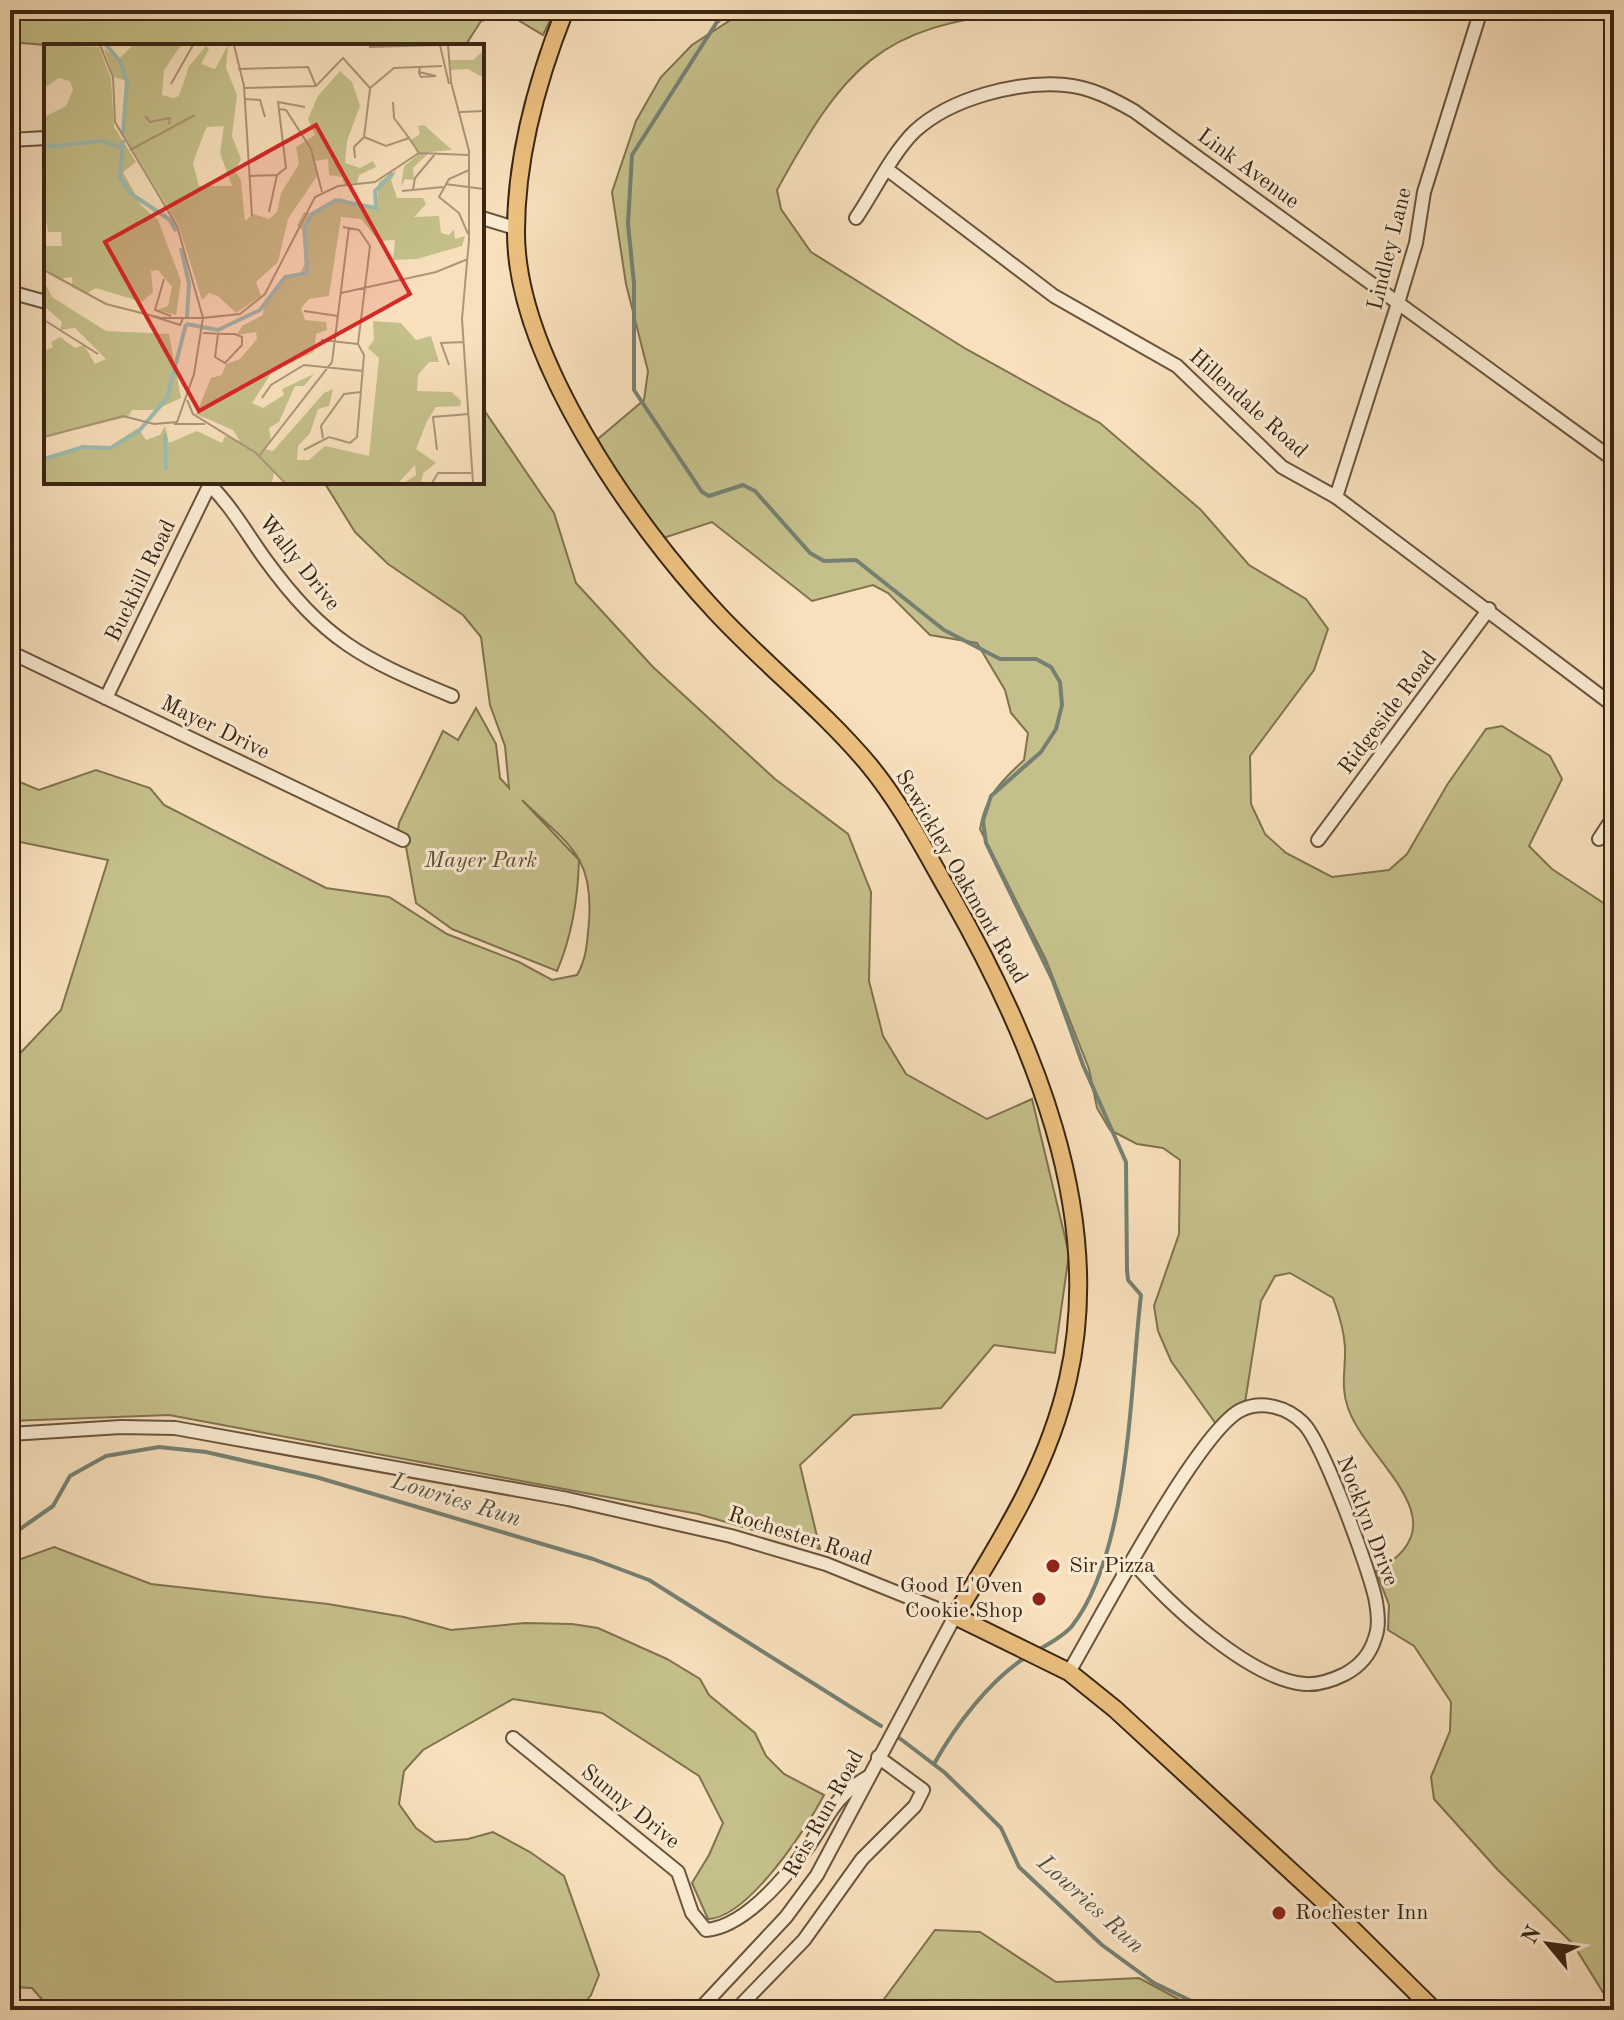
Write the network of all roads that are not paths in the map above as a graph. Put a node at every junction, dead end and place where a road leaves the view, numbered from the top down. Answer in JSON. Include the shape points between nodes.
{"nodes":[{"id":1,"x":565,"y":10,"type":"edge"},
{"id":2,"x":1481,"y":10,"type":"edge"},
{"id":3,"x":44,"y":138,"type":"edge"},
{"id":4,"x":10,"y":140,"type":"edge"},
{"id":5,"x":888,"y":170,"type":"junction"},
{"id":6,"x":856,"y":218,"type":"dead end"},
{"id":7,"x":484,"y":219,"type":"edge"},
{"id":8,"x":515,"y":228,"type":"junction"},
{"id":9,"x":10,"y":292,"type":"edge"},
{"id":10,"x":44,"y":301,"type":"edge"},
{"id":11,"x":1398,"y":303,"type":"junction"},
{"id":12,"x":1614,"y":460,"type":"edge"},
{"id":13,"x":211,"y":484,"type":"edge"},
{"id":14,"x":212,"y":484,"type":"edge"},
{"id":15,"x":1336,"y":497,"type":"junction"},
{"id":16,"x":1489,"y":609,"type":"junction"},
{"id":17,"x":10,"y":652,"type":"edge"},
{"id":18,"x":452,"y":696,"type":"dead end"},
{"id":19,"x":106,"y":698,"type":"junction"},
{"id":20,"x":1614,"y":706,"type":"edge"},
{"id":21,"x":1614,"y":816,"type":"edge"},
{"id":22,"x":1599,"y":839,"type":"dead end"},
{"id":23,"x":403,"y":840,"type":"dead end"},
{"id":24,"x":1318,"y":840,"type":"dead end"},
{"id":25,"x":10,"y":1434,"type":"edge"},
{"id":26,"x":1134,"y":1563,"type":"junction"},
{"id":27,"x":955,"y":1616,"type":"junction"},
{"id":28,"x":1069,"y":1672,"type":"junction"},
{"id":29,"x":513,"y":1738,"type":"dead end"},
{"id":30,"x":878,"y":1757,"type":"junction"},
{"id":31,"x":868,"y":1777,"type":"junction"},
{"id":32,"x":699,"y":2010,"type":"edge"},
{"id":33,"x":736,"y":2010,"type":"edge"},
{"id":34,"x":1434,"y":2010,"type":"edge"}],
"edges":[{"from":1,"to":8,"type":"main road","name":"Sewickley Oakmont Road","via":[[533,113]]},
{"from":2,"to":11,"type":"street","name":"Lindley Lane","via":[[1424,192]]},
{"from":3,"to":4,"type":"street"},
{"from":5,"to":6,"type":"street","name":"Link Avenue"},
{"from":5,"to":11,"type":"street","name":"Link Avenue","via":[[913,133],[941,111],[983,96],[1066,85],[1106,95]]},
{"from":5,"to":15,"type":"street","name":"Hillendale Road","via":[[1054,296],[1177,366],[1282,467]]},
{"from":7,"to":8,"type":"street"},
{"from":8,"to":27,"type":"main road","name":"Sewickley Oakmont Road","via":[[539,339],[605,466],[711,607],[844,738],[887,789],[986,960],[1039,1079],[1075,1226],[1078,1323],[1064,1396],[1037,1475]]},
{"from":9,"to":10,"type":"street"},
{"from":11,"to":12,"type":"street","name":"Link Avenue"},
{"from":11,"to":15,"type":"street","name":"Lindley Lane"},
{"from":13,"to":19,"type":"street","name":"Buckhill Road"},
{"from":14,"to":18,"type":"street","name":"Wally Drive","via":[[281,579],[333,635],[374,664]]},
{"from":15,"to":16,"type":"street","name":"Hillendale Road"},
{"from":16,"to":20,"type":"street","name":"Hillendale Road"},
{"from":16,"to":24,"type":"street","name":"Ridgeside Road"},
{"from":17,"to":19,"type":"street","name":"Mayer Drive"},
{"from":19,"to":23,"type":"street","name":"Mayer Drive"},
{"from":21,"to":22,"type":"street"},
{"from":25,"to":27,"type":"street","name":"Rochester Road","via":[[175,1428],[568,1499],[785,1551]]},
{"from":26,"to":26,"type":"street","name":"Nocklyn Drive","via":[[1219,1428],[1257,1405],[1281,1409],[1304,1424],[1314,1439],[1376,1601],[1376,1637],[1357,1668],[1320,1683],[1291,1682],[1250,1663],[1171,1601]]},
{"from":26,"to":28,"type":"street","name":"Nocklyn Drive"},
{"from":27,"to":28,"type":"main road","name":"Rochester Road"},
{"from":27,"to":30,"type":"street","name":"Reis Run Road"},
{"from":28,"to":34,"type":"main road","name":"Rochester Road","via":[[1148,1738]]},
{"from":29,"to":31,"type":"street","name":"Sunny Drive","via":[[678,1872],[692,1913],[706,1930],[722,1929],[747,1910],[806,1850],[835,1801]]},
{"from":30,"to":31,"type":"street","name":"Reis Run Road"},
{"from":30,"to":33,"type":"street","via":[[923,1790],[915,1806],[862,1859],[804,1940]]},
{"from":31,"to":32,"type":"street","name":"Reis Run Road","via":[[809,1886]]}]}
